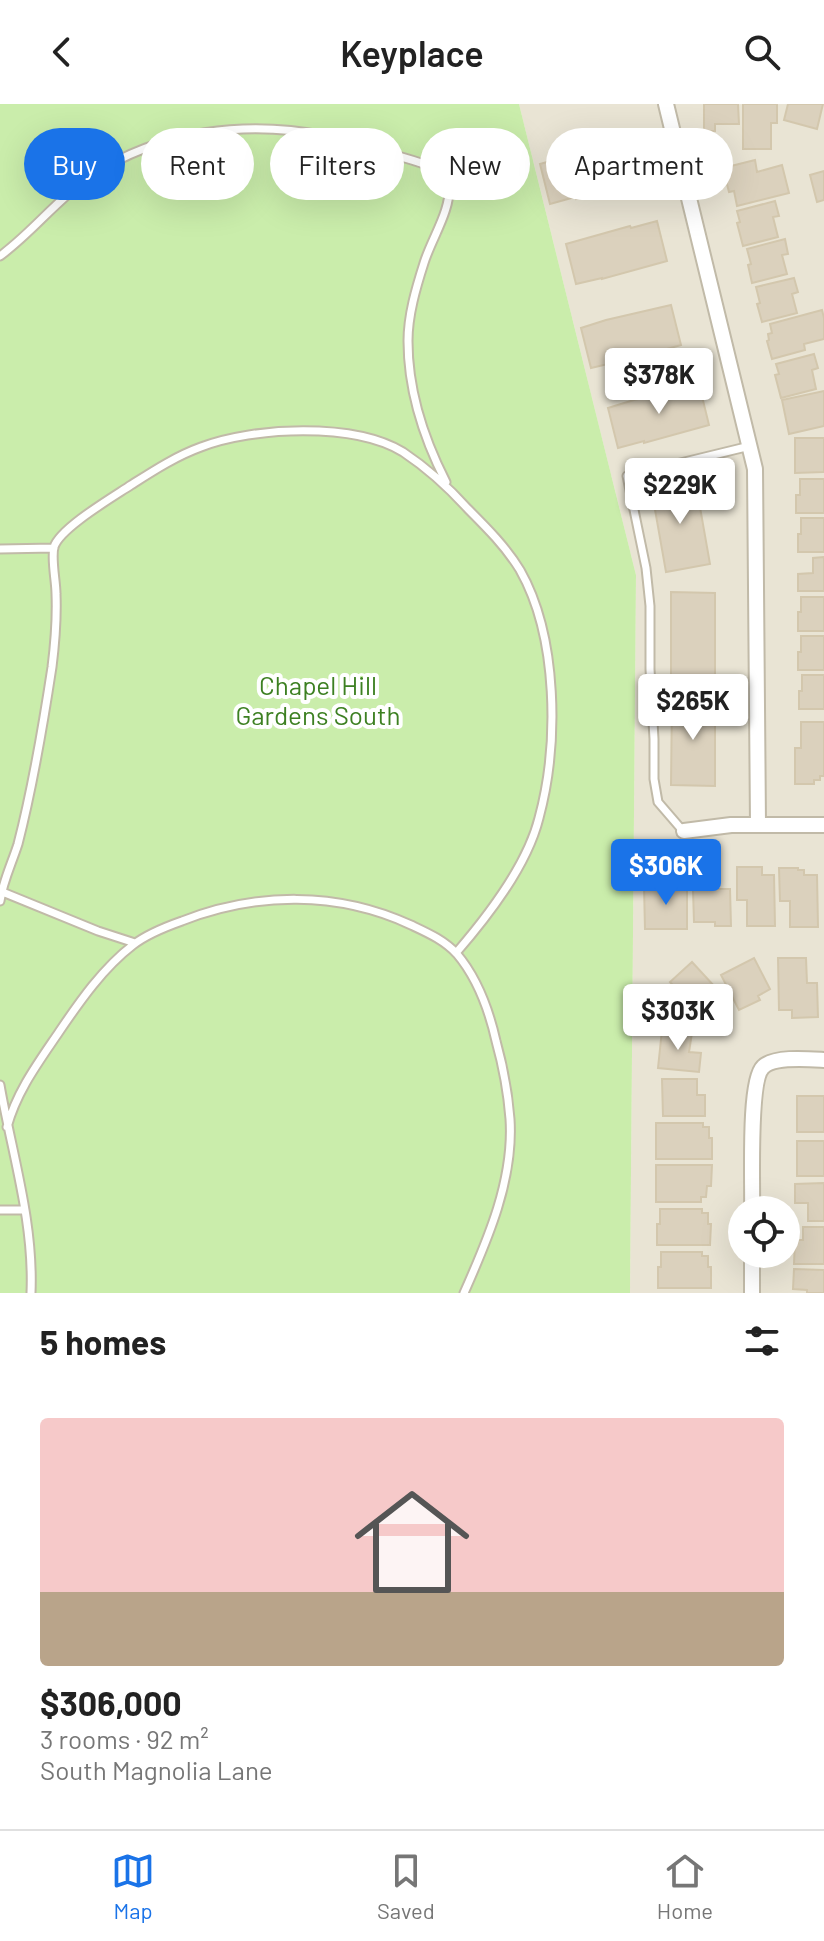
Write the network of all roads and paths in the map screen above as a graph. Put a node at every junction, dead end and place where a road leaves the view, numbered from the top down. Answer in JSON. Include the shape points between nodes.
{"nodes":[{"id":1,"x":666,"y":104,"type":"edge"},
{"id":2,"x":0,"y":256,"type":"edge"},
{"id":3,"x":750,"y":446,"type":"junction"},
{"id":4,"x":448,"y":488,"type":"junction"},
{"id":5,"x":54,"y":548,"type":"junction"},
{"id":6,"x":0,"y":549,"type":"edge"},
{"id":7,"x":758,"y":824,"type":"junction"},
{"id":8,"x":824,"y":825,"type":"edge"},
{"id":9,"x":684,"y":831,"type":"joint"},
{"id":10,"x":1,"y":892,"type":"edge"},
{"id":11,"x":0,"y":901,"type":"edge"},
{"id":12,"x":135,"y":943,"type":"junction"},
{"id":13,"x":456,"y":953,"type":"junction"},
{"id":14,"x":824,"y":1060,"type":"edge"},
{"id":15,"x":0,"y":1085,"type":"edge"},
{"id":16,"x":7,"y":1127,"type":"junction"},
{"id":17,"x":11,"y":1145,"type":"junction"},
{"id":18,"x":0,"y":1146,"type":"edge"},
{"id":19,"x":752,"y":1196,"type":"edge"},
{"id":20,"x":0,"y":1210,"type":"edge"},
{"id":21,"x":25,"y":1210,"type":"junction"},
{"id":22,"x":752,"y":1268,"type":"edge"},
{"id":23,"x":32,"y":1293,"type":"edge"},
{"id":24,"x":464,"y":1293,"type":"edge"},
{"id":25,"x":752,"y":1293,"type":"edge"}],
"edges":[{"from":1,"to":3,"type":"street"},
{"from":2,"to":4,"type":"lane","via":[[107,166],[197,133],[300,132],[437,169],[449,182],[448,199],[421,273],[408,339],[421,423]]},
{"from":3,"to":7,"type":"street","via":[[756,483]]},
{"from":3,"to":9,"type":"lane","via":[[627,476],[650,606],[654,779],[658,802]]},
{"from":4,"to":5,"type":"lane","via":[[401,451],[380,442],[326,431],[242,436],[198,447],[147,475],[62,534]]},
{"from":4,"to":13,"type":"lane","via":[[495,536],[520,572],[539,619],[551,699],[548,765],[532,841]]},
{"from":5,"to":6,"type":"lane"},
{"from":5,"to":10,"type":"lane","via":[[57,614],[50,679],[21,831]]},
{"from":7,"to":8,"type":"street"},
{"from":7,"to":9,"type":"street"},
{"from":10,"to":11,"type":"lane"},
{"from":10,"to":12,"type":"lane"},
{"from":12,"to":13,"type":"lane","via":[[210,911],[299,898],[378,912],[429,933]]},
{"from":12,"to":16,"type":"lane","via":[[74,1010],[20,1090]]},
{"from":13,"to":24,"type":"lane","via":[[485,1002],[510,1120],[499,1202]]},
{"from":14,"to":19,"type":"street","via":[[781,1060],[763,1067],[757,1076]]},
{"from":15,"to":16,"type":"lane"},
{"from":16,"to":17,"type":"lane"},
{"from":17,"to":18,"type":"lane"},
{"from":17,"to":21,"type":"lane"},
{"from":20,"to":21,"type":"lane"},
{"from":21,"to":23,"type":"lane"},
{"from":22,"to":25,"type":"street"}]}
